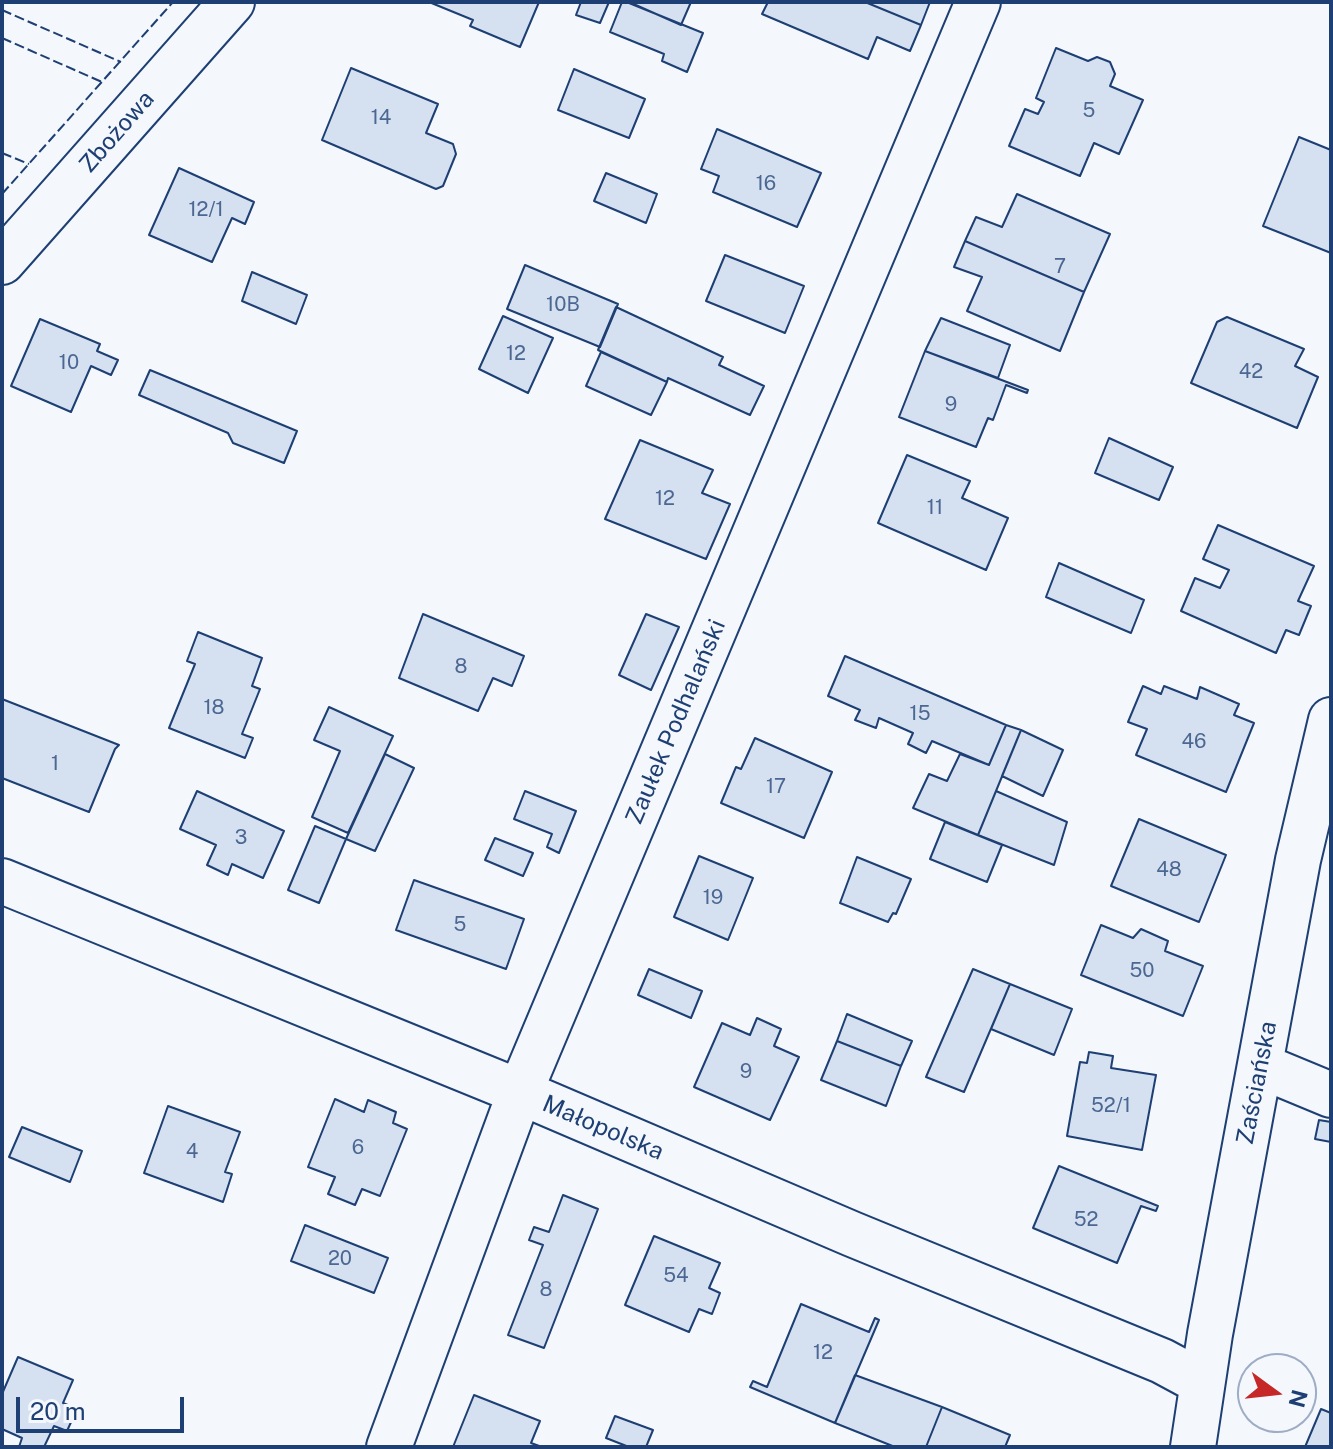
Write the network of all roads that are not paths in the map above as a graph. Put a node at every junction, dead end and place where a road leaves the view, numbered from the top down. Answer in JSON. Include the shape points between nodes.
{"nodes":[{"id":1,"x":232,"y":2,"type":"edge"},
{"id":2,"x":978,"y":2,"type":"edge"},
{"id":3,"x":2,"y":262,"type":"edge"},
{"id":4,"x":1331,"y":720,"type":"edge"},
{"id":5,"x":2,"y":881,"type":"edge"},
{"id":6,"x":1261,"y":1066,"type":"junction"},
{"id":7,"x":520,"y":1092,"type":"junction"},
{"id":8,"x":1331,"y":1095,"type":"edge"},
{"id":9,"x":1201,"y":1382,"type":"junction"},
{"id":10,"x":389,"y":1447,"type":"edge"},
{"id":11,"x":1193,"y":1447,"type":"edge"}],
"edges":[{"from":1,"to":3,"type":"street","name":"Zbożowa"},
{"from":2,"to":7,"type":"street","name":"Zaułek Podhalański"},
{"from":4,"to":6,"type":"street","name":"Zaściańska","via":[[1298,860]]},
{"from":5,"to":7,"type":"street","name":"Małopolska"},
{"from":6,"to":8,"type":"street"},
{"from":6,"to":9,"type":"street","name":"Zaściańska"},
{"from":7,"to":9,"type":"street","name":"Małopolska","via":[[1162,1361]]},
{"from":7,"to":10,"type":"street","name":"Zaułek Podhalański"},
{"from":9,"to":11,"type":"street","name":"Zaściańska"}]}
